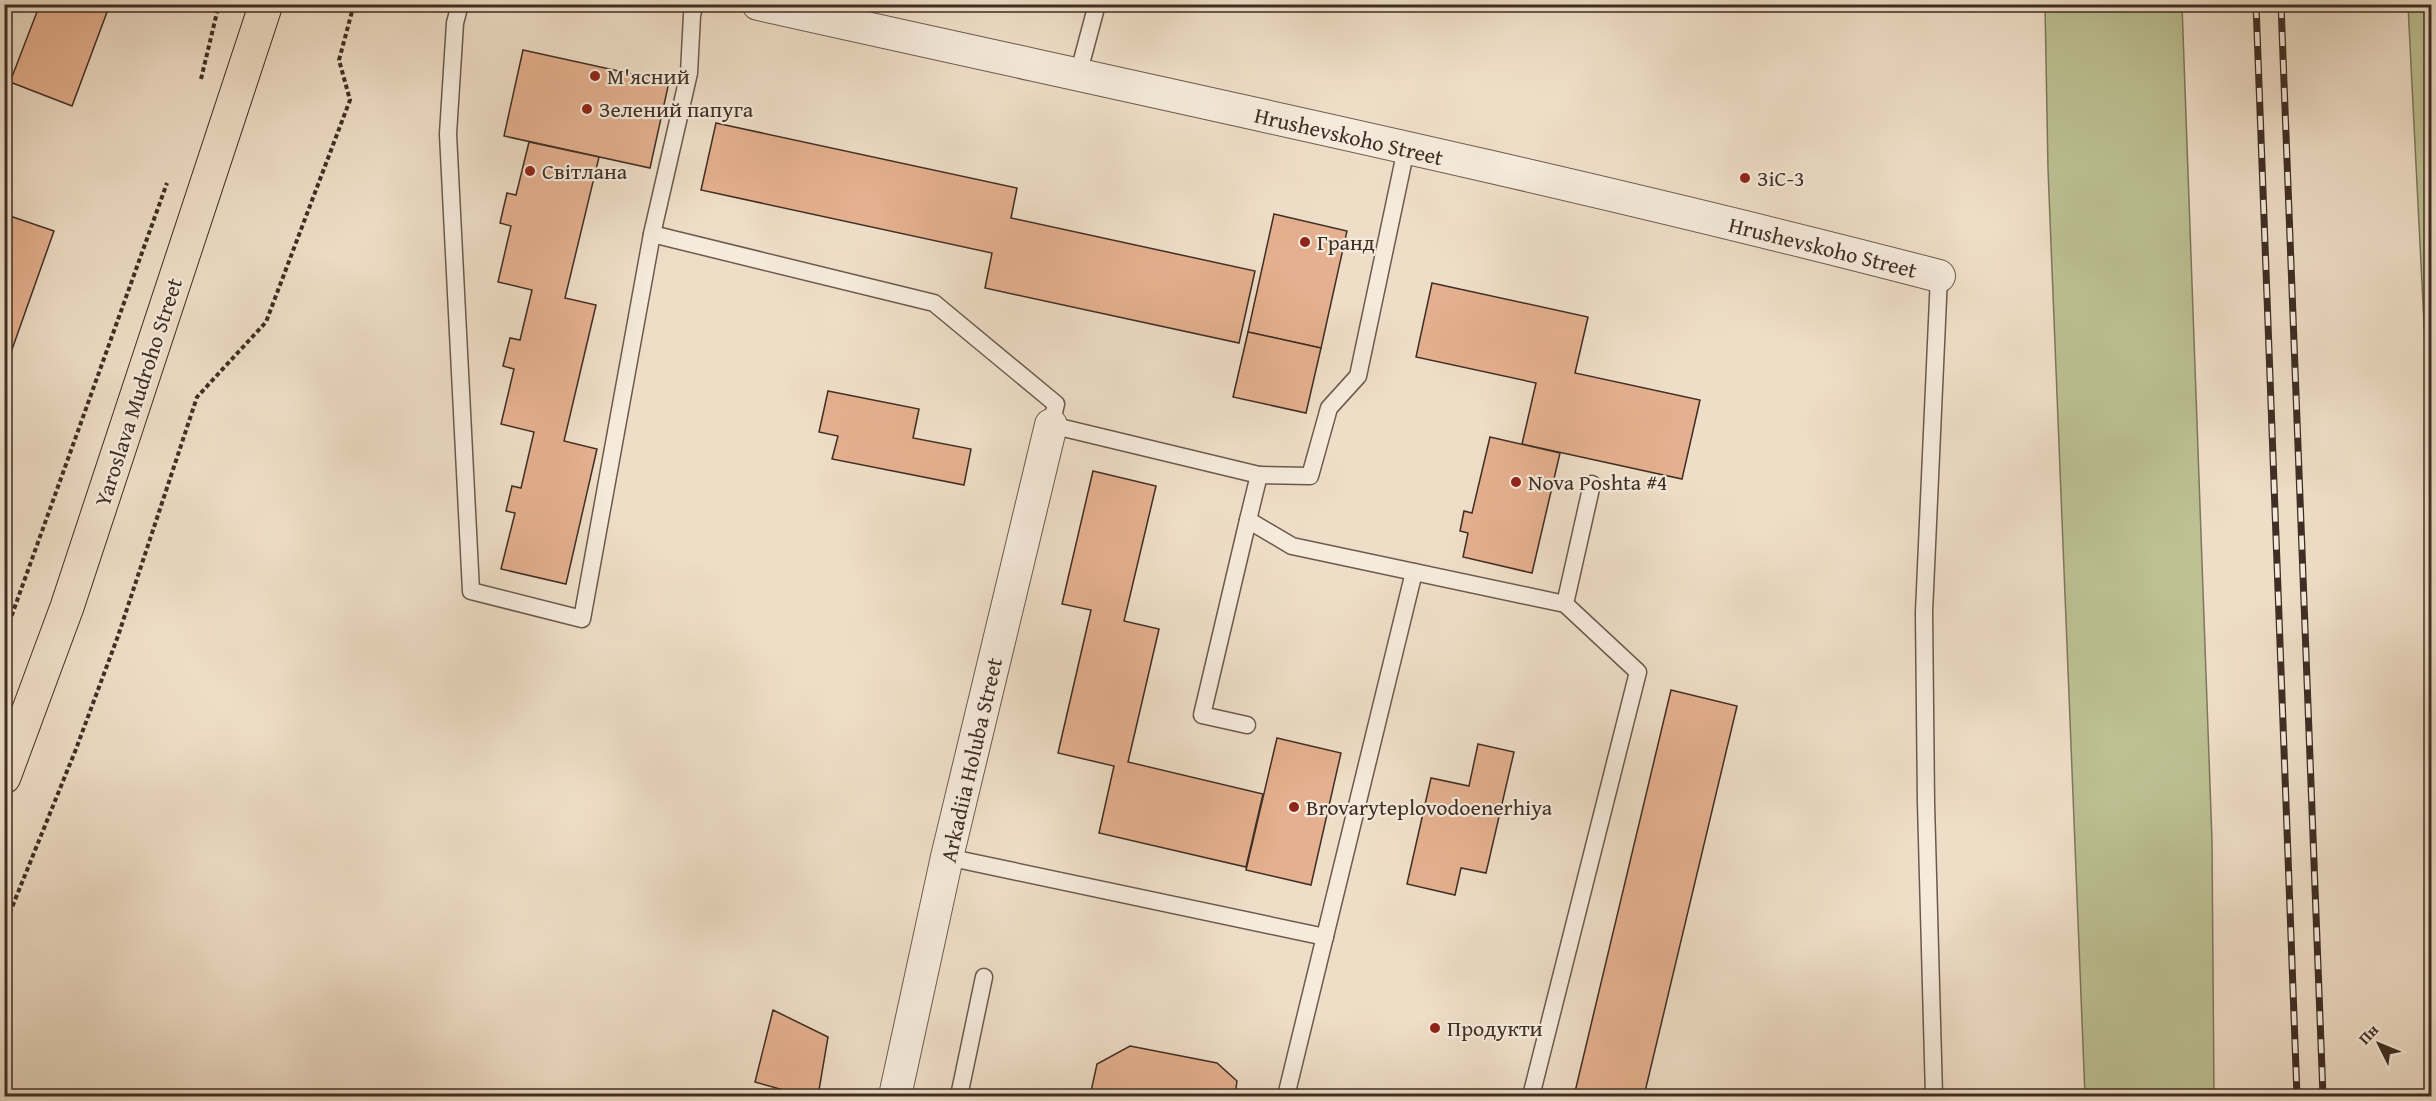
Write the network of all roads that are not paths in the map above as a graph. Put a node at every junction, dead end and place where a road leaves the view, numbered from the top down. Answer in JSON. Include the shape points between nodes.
{"nodes":[{"id":1,"x":266,"y":4,"type":"edge"},
{"id":2,"x":460,"y":4,"type":"edge"},
{"id":3,"x":695,"y":4,"type":"edge"},
{"id":4,"x":758,"y":4,"type":"edge"},
{"id":5,"x":1097,"y":4,"type":"edge"},
{"id":6,"x":1078,"y":75,"type":"junction"},
{"id":7,"x":1406,"y":149,"type":"junction"},
{"id":8,"x":652,"y":234,"type":"junction"},
{"id":9,"x":1939,"y":276,"type":"joint"},
{"id":10,"x":1051,"y":425,"type":"junction"},
{"id":11,"x":1259,"y":475,"type":"junction"},
{"id":12,"x":1592,"y":484,"type":"dead end"},
{"id":13,"x":1248,"y":520,"type":"junction"},
{"id":14,"x":1414,"y":572,"type":"junction"},
{"id":15,"x":1565,"y":604,"type":"junction"},
{"id":16,"x":1247,"y":725,"type":"dead end"},
{"id":17,"x":4,"y":777,"type":"edge"},
{"id":18,"x":947,"y":857,"type":"junction"},
{"id":19,"x":1325,"y":938,"type":"junction"},
{"id":20,"x":984,"y":977,"type":"dead end"},
{"id":21,"x":895,"y":1096,"type":"edge"},
{"id":22,"x":959,"y":1096,"type":"edge"},
{"id":23,"x":1286,"y":1096,"type":"edge"},
{"id":24,"x":1531,"y":1096,"type":"edge"},
{"id":25,"x":1934,"y":1096,"type":"edge"}],
"edges":[{"from":1,"to":17,"type":"main road","name":"Yaroslava Mudroho Street","via":[[67,607]]},
{"from":2,"to":8,"type":"lane","via":[[455,23],[448,134],[471,591],[582,620]]},
{"from":3,"to":8,"type":"lane","via":[[689,73]]},
{"from":4,"to":6,"type":"street","name":"Hrushevskoho Street"},
{"from":5,"to":6,"type":"lane"},
{"from":6,"to":7,"type":"street","name":"Hrushevskoho Street"},
{"from":7,"to":9,"type":"street","name":"Hrushevskoho Street","via":[[1765,231]]},
{"from":7,"to":11,"type":"lane","via":[[1358,376],[1329,408],[1310,476]]},
{"from":8,"to":10,"type":"lane","via":[[934,303],[1056,404]]},
{"from":9,"to":25,"type":"lane","via":[[1924,612]]},
{"from":10,"to":11,"type":"lane"},
{"from":10,"to":18,"type":"street","name":"Arkadiia Holuba Street"},
{"from":11,"to":13,"type":"lane"},
{"from":12,"to":15,"type":"lane"},
{"from":13,"to":14,"type":"lane","via":[[1292,546]]},
{"from":13,"to":16,"type":"lane","via":[[1202,715]]},
{"from":14,"to":15,"type":"lane"},
{"from":14,"to":19,"type":"lane"},
{"from":15,"to":24,"type":"lane","via":[[1638,672]]},
{"from":18,"to":19,"type":"lane"},
{"from":18,"to":21,"type":"street","name":"Arkadiia Holuba Street"},
{"from":19,"to":23,"type":"lane"},
{"from":20,"to":22,"type":"lane"}]}
